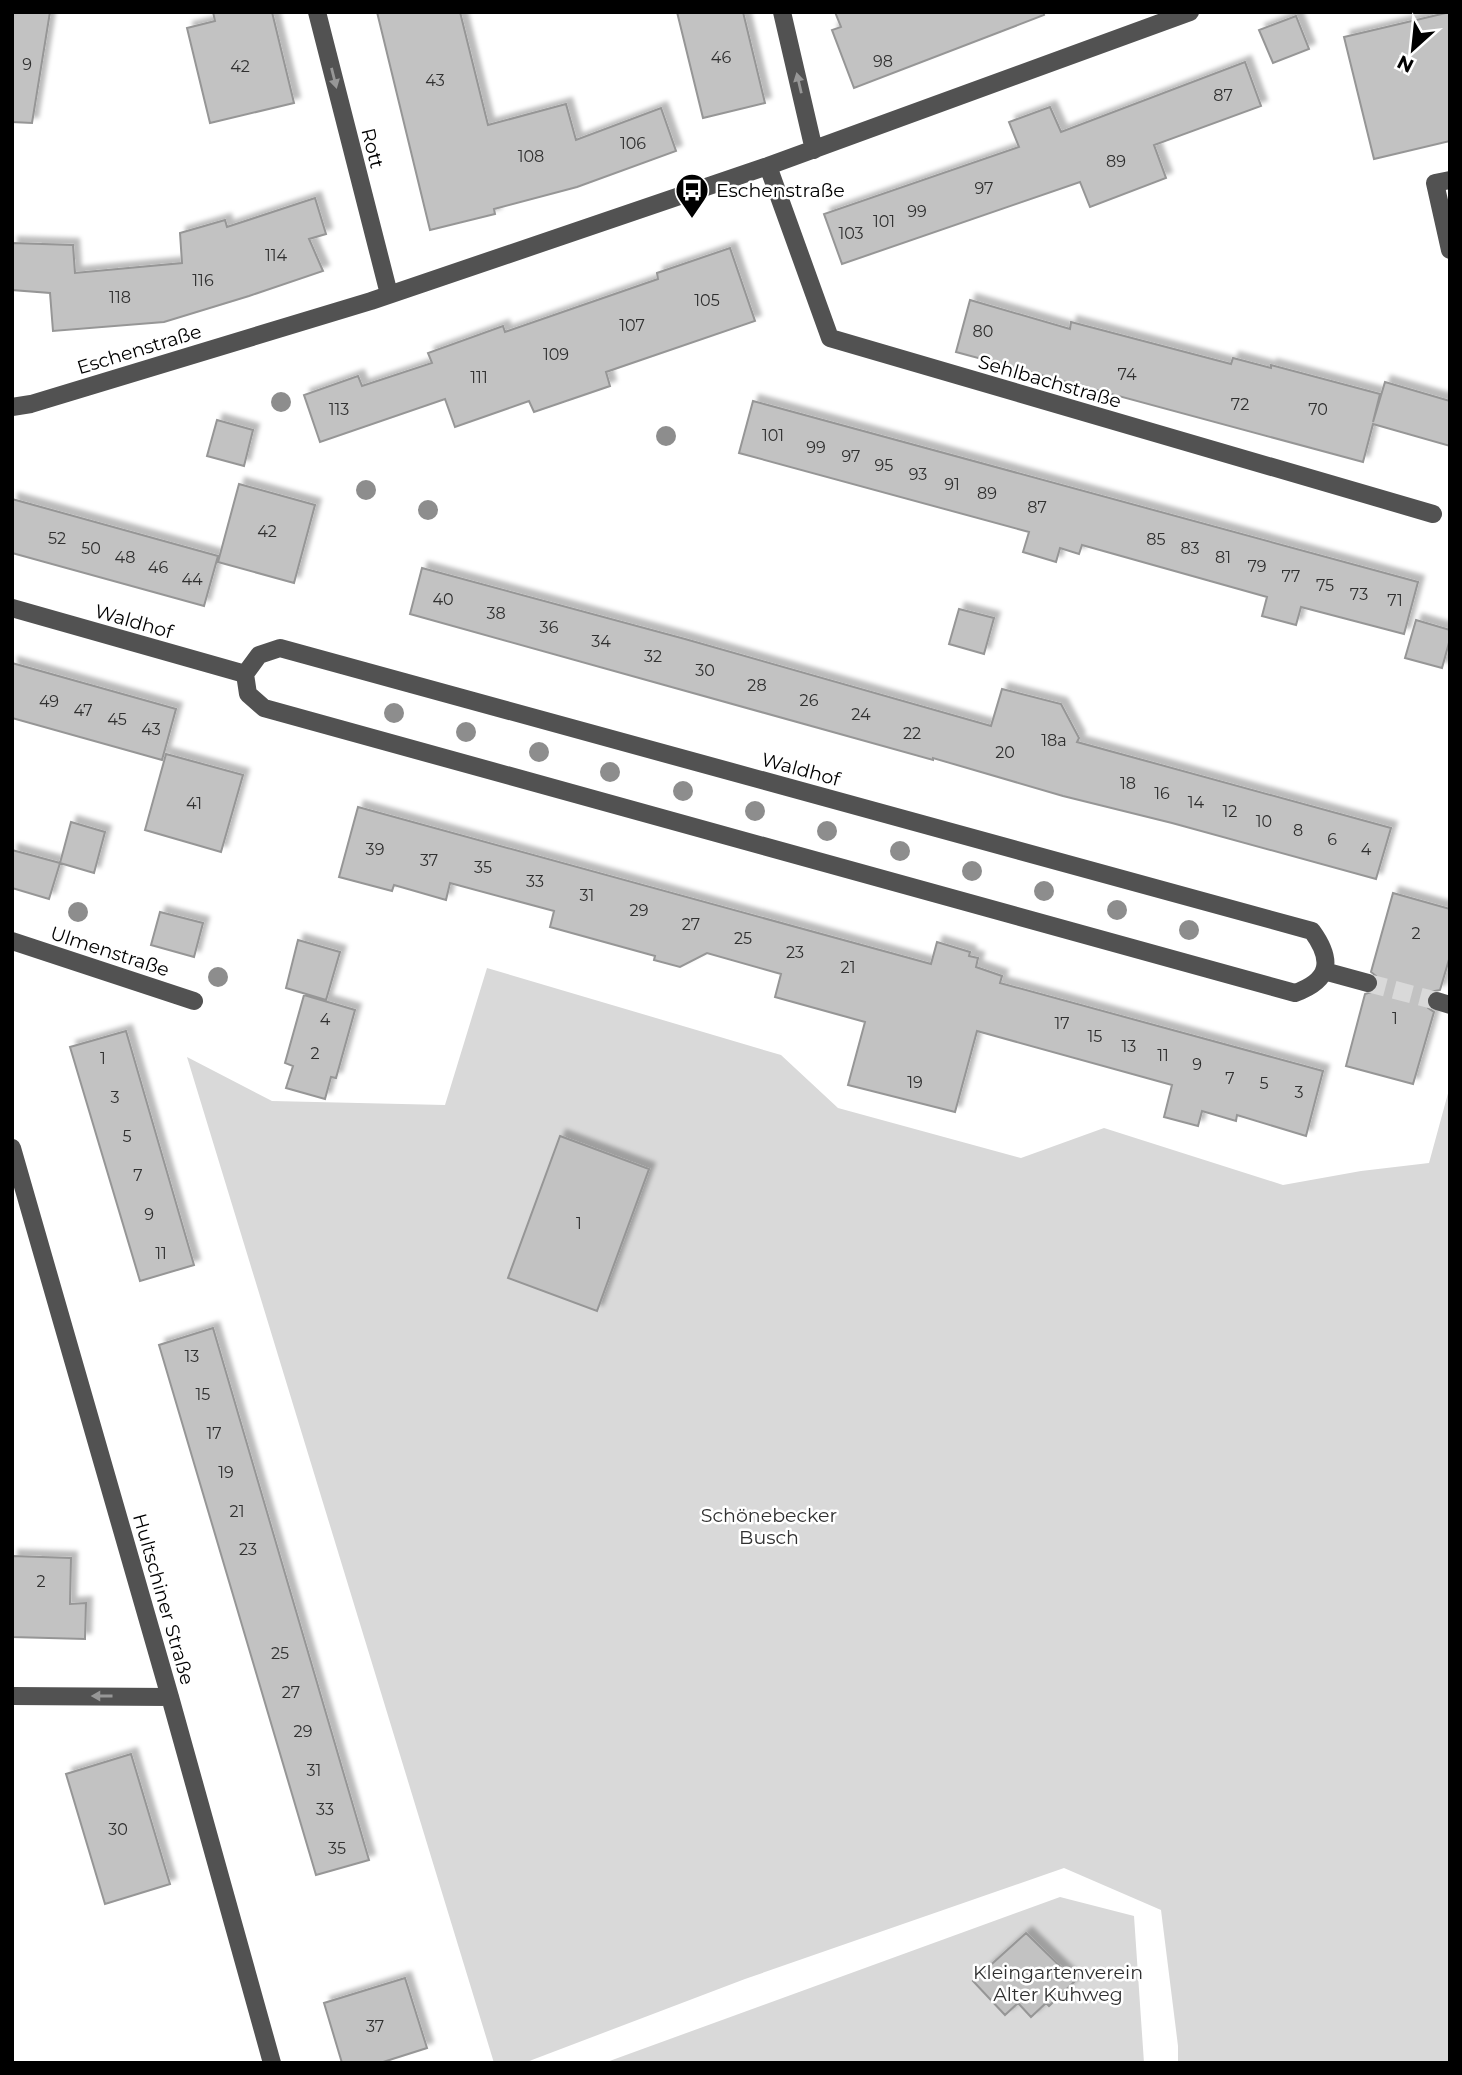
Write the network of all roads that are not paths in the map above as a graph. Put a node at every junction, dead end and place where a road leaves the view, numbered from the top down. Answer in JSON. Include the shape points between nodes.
{"nodes":[{"id":1,"x":317,"y":12,"type":"edge"},
{"id":2,"x":782,"y":12,"type":"edge"},
{"id":3,"x":1190,"y":12,"type":"edge"},
{"id":4,"x":814,"y":149,"type":"junction"},
{"id":5,"x":768,"y":166,"type":"junction"},
{"id":6,"x":1450,"y":180,"type":"edge"},
{"id":7,"x":1450,"y":250,"type":"edge"},
{"id":8,"x":388,"y":294,"type":"junction"},
{"id":9,"x":12,"y":407,"type":"edge"},
{"id":10,"x":1433,"y":514,"type":"dead end"},
{"id":11,"x":12,"y":608,"type":"edge"},
{"id":12,"x":245,"y":674,"type":"junction"},
{"id":13,"x":12,"y":941,"type":"edge"},
{"id":14,"x":1324,"y":971,"type":"junction"},
{"id":15,"x":1368,"y":983,"type":"tunnel mouth"},
{"id":16,"x":194,"y":1001,"type":"dead end"},
{"id":17,"x":12,"y":1148,"type":"edge"},
{"id":18,"x":12,"y":1696,"type":"edge"},
{"id":19,"x":170,"y":1697,"type":"junction"},
{"id":20,"x":272,"y":2063,"type":"edge"}],
"edges":[{"from":1,"to":8,"type":"street","name":"Rott","one_way":true},
{"from":4,"to":2,"type":"street","one_way":true},
{"from":3,"to":4,"type":"street","name":"Eschenstraße"},
{"from":4,"to":5,"type":"street","name":"Eschenstraße"},
{"from":5,"to":8,"type":"street","name":"Eschenstraße"},
{"from":5,"to":10,"type":"street","name":"Sehlbachstraße","via":[[830,338]]},
{"from":6,"to":7,"type":"street","via":[[1435,183]]},
{"from":8,"to":9,"type":"street","name":"Eschenstraße"},
{"from":11,"to":12,"type":"street","name":"Waldhof"},
{"from":12,"to":14,"type":"street","via":[[248,695],[264,708],[1295,993],[1313,986]]},
{"from":12,"to":14,"type":"street","name":"Waldhof","via":[[259,655],[280,648],[1299,927],[1312,931],[1325,948]]},
{"from":13,"to":16,"type":"street","name":"Ulmenstraße"},
{"from":14,"to":15,"type":"street"},
{"from":17,"to":19,"type":"street","name":"Hultschiner Straße"},
{"from":19,"to":18,"type":"street","one_way":true},
{"from":19,"to":20,"type":"street","name":"Hultschiner Straße"}]}
